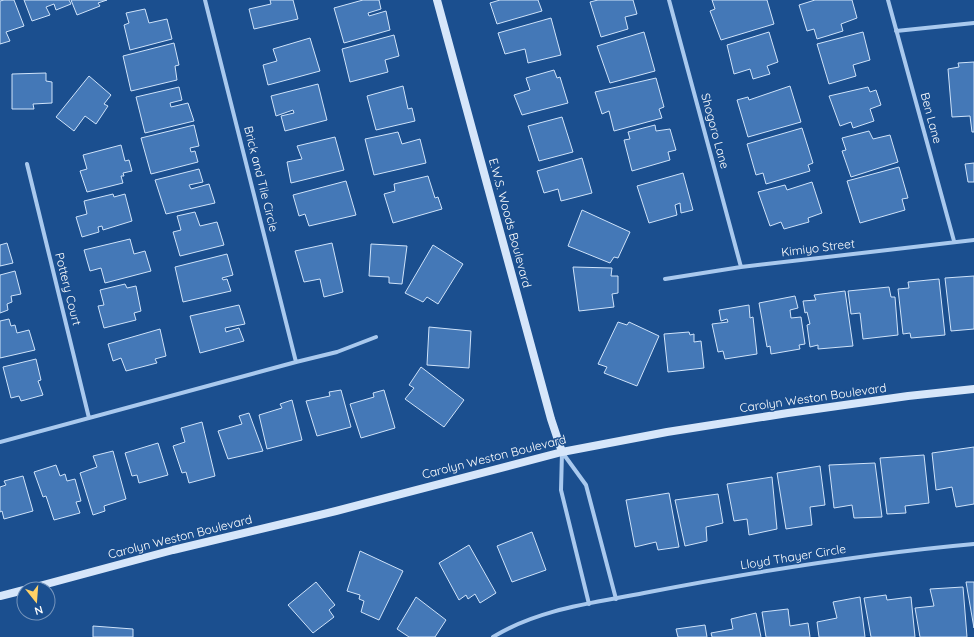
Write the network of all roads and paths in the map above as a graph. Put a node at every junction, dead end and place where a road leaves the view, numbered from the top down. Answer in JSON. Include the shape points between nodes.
{"nodes":[{"id":1,"x":205,"y":0,"type":"edge"},
{"id":2,"x":437,"y":0,"type":"edge"},
{"id":3,"x":669,"y":0,"type":"edge"},
{"id":4,"x":888,"y":0,"type":"edge"},
{"id":5,"x":974,"y":23,"type":"edge"},
{"id":6,"x":896,"y":31,"type":"junction"},
{"id":7,"x":27,"y":164,"type":"dead end"},
{"id":8,"x":974,"y":240,"type":"edge"},
{"id":9,"x":954,"y":242,"type":"junction"},
{"id":10,"x":741,"y":267,"type":"junction"},
{"id":11,"x":665,"y":279,"type":"dead end"},
{"id":12,"x":376,"y":337,"type":"dead end"},
{"id":13,"x":296,"y":362,"type":"junction"},
{"id":14,"x":974,"y":389,"type":"edge"},
{"id":15,"x":89,"y":418,"type":"junction"},
{"id":16,"x":0,"y":442,"type":"edge"},
{"id":17,"x":562,"y":452,"type":"junction"},
{"id":18,"x":974,"y":544,"type":"edge"},
{"id":19,"x":56,"y":581,"type":"edge"},
{"id":20,"x":16,"y":592,"type":"edge"},
{"id":21,"x":0,"y":596,"type":"edge"},
{"id":22,"x":616,"y":599,"type":"junction"},
{"id":23,"x":589,"y":604,"type":"junction"},
{"id":24,"x":493,"y":637,"type":"edge"}],
"edges":[{"from":1,"to":13,"type":"street","name":"Brick and Tile Circle"},
{"from":2,"to":17,"type":"street","name":"E.W.S. Woods Boulevard"},
{"from":3,"to":10,"type":"street","name":"Shogoro Lane"},
{"from":4,"to":6,"type":"street","name":"Ben Lane"},
{"from":5,"to":6,"type":"street"},
{"from":6,"to":9,"type":"street","name":"Ben Lane"},
{"from":7,"to":15,"type":"street","name":"Pottery Court"},
{"from":8,"to":9,"type":"street","name":"Kimiyo Street"},
{"from":9,"to":10,"type":"street","name":"Kimiyo Street"},
{"from":10,"to":11,"type":"street","name":"Kimiyo Street"},
{"from":12,"to":13,"type":"street","via":[[337,352]]},
{"from":13,"to":15,"type":"street"},
{"from":14,"to":17,"type":"street","name":"Carolyn Weston Boulevard","via":[[788,412]]},
{"from":15,"to":16,"type":"street"},
{"from":17,"to":19,"type":"street","name":"Carolyn Weston Boulevard"},
{"from":17,"to":22,"type":"street","via":[[586,485]]},
{"from":17,"to":23,"type":"street","via":[[561,490]]},
{"from":18,"to":22,"type":"street","name":"Lloyd Thayer Circle","via":[[812,563]]},
{"from":20,"to":21,"type":"street"},
{"from":22,"to":23,"type":"street","name":"Lloyd Thayer Circle"},
{"from":23,"to":24,"type":"street","name":"Lloyd Thayer Circle","via":[[542,614]]}]}
